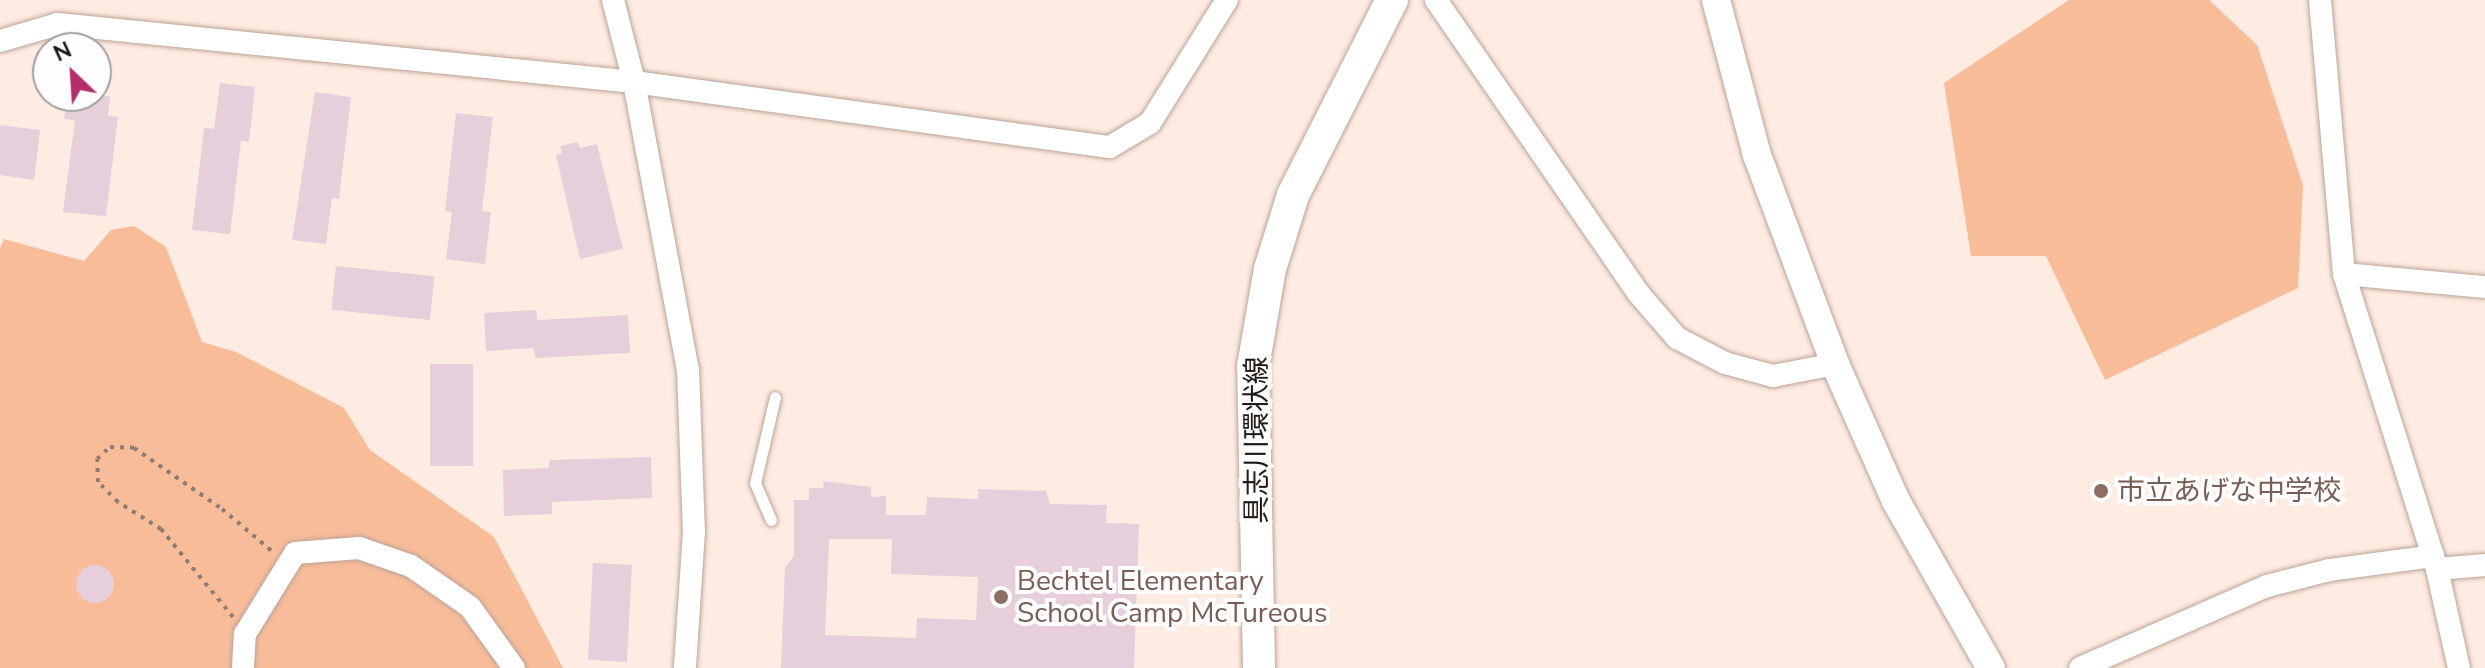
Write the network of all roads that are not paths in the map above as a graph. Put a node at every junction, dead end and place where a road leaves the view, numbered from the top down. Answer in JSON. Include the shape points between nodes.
{"nodes":[{"id":1,"x":613,"y":0,"type":"edge"},
{"id":2,"x":1227,"y":0,"type":"edge"},
{"id":3,"x":1392,"y":0,"type":"edge"},
{"id":4,"x":1436,"y":0,"type":"edge"},
{"id":5,"x":1716,"y":0,"type":"edge"},
{"id":6,"x":2320,"y":0,"type":"edge"},
{"id":7,"x":0,"y":41,"type":"edge"},
{"id":8,"x":634,"y":82,"type":"junction"},
{"id":9,"x":2344,"y":274,"type":"junction"},
{"id":10,"x":2485,"y":287,"type":"edge"},
{"id":11,"x":1835,"y":364,"type":"junction"},
{"id":12,"x":775,"y":397,"type":"dead end"},
{"id":13,"x":771,"y":520,"type":"dead end"},
{"id":14,"x":2435,"y":563,"type":"junction"},
{"id":15,"x":2485,"y":565,"type":"edge"},
{"id":16,"x":243,"y":668,"type":"edge"},
{"id":17,"x":514,"y":668,"type":"edge"},
{"id":18,"x":685,"y":668,"type":"edge"},
{"id":19,"x":1259,"y":668,"type":"edge"},
{"id":20,"x":1991,"y":668,"type":"edge"},
{"id":21,"x":2080,"y":668,"type":"edge"},
{"id":22,"x":2459,"y":668,"type":"edge"}],
"edges":[{"from":1,"to":8,"type":"street"},
{"from":2,"to":8,"type":"street","via":[[1150,123],[1110,147]]},
{"from":3,"to":19,"type":"main road","name":"具志川環状線","via":[[1293,195],[1270,269],[1253,367]]},
{"from":4,"to":11,"type":"street","via":[[1638,293],[1677,338],[1725,363],[1773,376]]},
{"from":5,"to":11,"type":"street","via":[[1757,155]]},
{"from":6,"to":9,"type":"street"},
{"from":7,"to":8,"type":"street","via":[[58,24]]},
{"from":8,"to":18,"type":"street","via":[[688,370],[694,531]]},
{"from":9,"to":10,"type":"street"},
{"from":9,"to":14,"type":"street"},
{"from":11,"to":20,"type":"street","via":[[1896,501]]},
{"from":12,"to":13,"type":"lane","via":[[755,483]]},
{"from":14,"to":15,"type":"street"},
{"from":14,"to":21,"type":"street","via":[[2330,570],[2267,586]]},
{"from":14,"to":22,"type":"street"},
{"from":16,"to":17,"type":"street","via":[[245,634],[295,553],[359,548],[411,566],[470,607]]}]}
